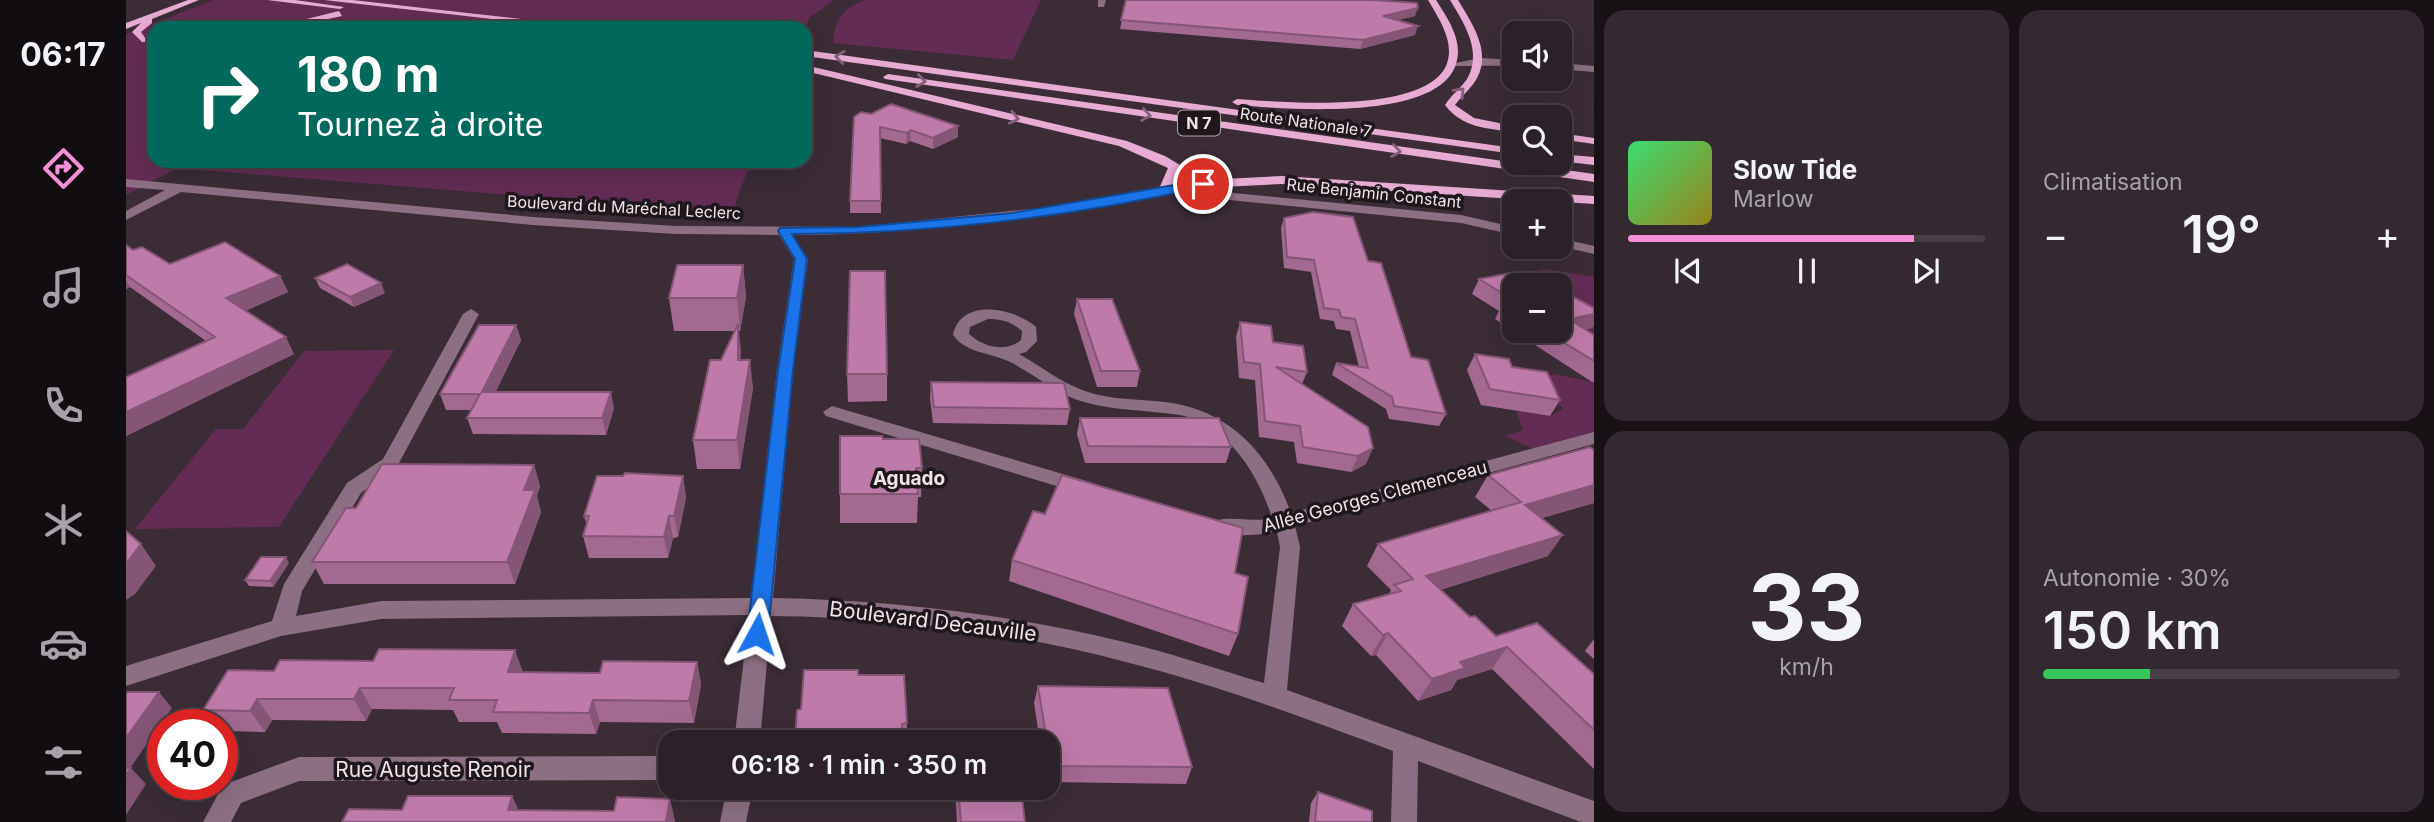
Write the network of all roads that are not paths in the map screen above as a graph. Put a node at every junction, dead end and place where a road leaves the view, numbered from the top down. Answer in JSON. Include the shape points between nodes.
{"nodes":[{"id":1,"x":195,"y":0,"type":"edge"},
{"id":2,"x":271,"y":0,"type":"edge"},
{"id":3,"x":328,"y":0,"type":"edge"},
{"id":4,"x":1432,"y":0,"type":"edge"},
{"id":5,"x":1454,"y":0,"type":"edge"},
{"id":6,"x":180,"y":6,"type":"junction"},
{"id":7,"x":370,"y":10,"type":"junction"},
{"id":8,"x":151,"y":21,"type":"edge"},
{"id":9,"x":279,"y":21,"type":"edge"},
{"id":10,"x":298,"y":21,"type":"edge"},
{"id":11,"x":467,"y":21,"type":"edge"},
{"id":12,"x":537,"y":21,"type":"edge"},
{"id":13,"x":147,"y":23,"type":"edge"},
{"id":14,"x":126,"y":26,"type":"edge"},
{"id":15,"x":147,"y":40,"type":"edge"},
{"id":16,"x":812,"y":54,"type":"edge"},
{"id":17,"x":1480,"y":61,"type":"junction"},
{"id":18,"x":878,"y":62,"type":"junction"},
{"id":19,"x":1502,"y":62,"type":"edge"},
{"id":20,"x":1451,"y":65,"type":"junction"},
{"id":21,"x":812,"y":67,"type":"edge"},
{"id":22,"x":1572,"y":67,"type":"edge"},
{"id":23,"x":812,"y":68,"type":"edge"},
{"id":24,"x":1594,"y":69,"type":"edge"},
{"id":25,"x":1502,"y":126,"type":"edge"},
{"id":26,"x":1572,"y":138,"type":"edge"},
{"id":27,"x":1594,"y":141,"type":"edge"},
{"id":28,"x":1502,"y":149,"type":"edge"},
{"id":29,"x":1572,"y":158,"type":"edge"},
{"id":30,"x":1594,"y":161,"type":"edge"},
{"id":31,"x":1174,"y":166,"type":"junction"},
{"id":32,"x":1594,"y":178,"type":"edge"},
{"id":33,"x":126,"y":183,"type":"edge"},
{"id":34,"x":1203,"y":184,"type":"junction"},
{"id":35,"x":179,"y":188,"type":"junction"},
{"id":36,"x":1164,"y":191,"type":"junction"},
{"id":37,"x":1231,"y":196,"type":"junction"},
{"id":38,"x":1594,"y":200,"type":"edge"},
{"id":39,"x":126,"y":216,"type":"edge"},
{"id":40,"x":1502,"y":228,"type":"edge"},
{"id":41,"x":784,"y":231,"type":"junction"},
{"id":42,"x":1572,"y":245,"type":"edge"},
{"id":43,"x":1594,"y":250,"type":"edge"},
{"id":44,"x":471,"y":314,"type":"dead end"},
{"id":45,"x":1003,"y":353,"type":"dead end"},
{"id":46,"x":832,"y":412,"type":"dead end"},
{"id":47,"x":1594,"y":438,"type":"edge"},
{"id":48,"x":1098,"y":491,"type":"edge"},
{"id":49,"x":1198,"y":520,"type":"edge"},
{"id":50,"x":1285,"y":522,"type":"junction"},
{"id":51,"x":759,"y":607,"type":"junction"},
{"id":52,"x":281,"y":627,"type":"junction"},
{"id":53,"x":126,"y":676,"type":"edge"},
{"id":54,"x":1274,"y":696,"type":"junction"},
{"id":55,"x":748,"y":730,"type":"edge"},
{"id":56,"x":1406,"y":746,"type":"junction"},
{"id":57,"x":658,"y":768,"type":"edge"},
{"id":58,"x":738,"y":800,"type":"edge"},
{"id":59,"x":1594,"y":814,"type":"edge"},
{"id":60,"x":216,"y":822,"type":"edge"},
{"id":61,"x":733,"y":822,"type":"edge"},
{"id":62,"x":1404,"y":822,"type":"edge"}],
"edges":[{"from":1,"to":6,"type":"main road"},
{"from":2,"to":7,"type":"main road"},
{"from":2,"to":9,"type":"main road","via":[[286,13]]},
{"from":3,"to":12,"type":"main road"},
{"from":4,"to":20,"type":"main road","via":[[1447,25]]},
{"from":5,"to":17,"type":"main road","via":[[1477,42]]},
{"from":6,"to":8,"type":"main road"},
{"from":6,"to":14,"type":"main road"},
{"from":7,"to":10,"type":"main road"},
{"from":7,"to":11,"type":"main road"},
{"from":13,"to":15,"type":"main road","via":[[139,27],[137,35]]},
{"from":18,"to":16,"type":"main road","name":"Route Nationale 7","number":"N 7","one_way":true},
{"from":17,"to":19,"type":"street"},
{"from":17,"to":20,"type":"street"},
{"from":25,"to":17,"type":"main road","one_way":true,"via":[[1471,120],[1450,105],[1472,80]]},
{"from":18,"to":20,"type":"main road","via":[[1207,100],[1317,107],[1404,96],[1434,86]]},
{"from":18,"to":28,"type":"main road","name":"Route Nationale 7","number":"N 7"},
{"from":21,"to":32,"type":"main road","name":"Route Nationale 7","number":"N 7","one_way":true},
{"from":22,"to":24,"type":"street"},
{"from":23,"to":31,"type":"main road","one_way":true,"via":[[1123,143]]},
{"from":26,"to":27,"type":"main road"},
{"from":29,"to":30,"type":"main road"},
{"from":31,"to":34,"type":"main road"},
{"from":31,"to":36,"type":"main road"},
{"from":33,"to":35,"type":"street","name":"Boulevard du Maréchal Leclerc"},
{"from":34,"to":36,"type":"street","name":"Boulevard du Maréchal Leclerc"},
{"from":34,"to":37,"type":"street","name":"Rue Benjamin Constant"},
{"from":34,"to":38,"type":"main road","via":[[1281,180]]},
{"from":35,"to":39,"type":"street"},
{"from":35,"to":41,"type":"street","name":"Boulevard du Maréchal Leclerc","via":[[533,221]]},
{"from":36,"to":37,"type":"street","name":"Rue Benjamin Constant"},
{"from":36,"to":41,"type":"street","name":"Boulevard du Maréchal Leclerc","via":[[989,219]]},
{"from":37,"to":40,"type":"street","name":"Rue Benjamin Constant","via":[[1461,219]]},
{"from":41,"to":51,"type":"street","via":[[801,259]]},
{"from":42,"to":43,"type":"street"},
{"from":44,"to":52,"type":"street","via":[[390,463],[354,488],[312,555],[292,590]]},
{"from":45,"to":50,"type":"street","via":[[1074,394],[1196,414],[1222,427],[1261,472]]},
{"from":46,"to":48,"type":"street"},
{"from":47,"to":50,"type":"street","name":"Allée Georges Clemenceau"},
{"from":49,"to":50,"type":"street","name":"Allée Georges Clemenceau","via":[[1236,529]]},
{"from":50,"to":54,"type":"street","via":[[1290,547]]},
{"from":51,"to":52,"type":"street","name":"Boulevard Decauville","via":[[381,610]]},
{"from":51,"to":54,"type":"street","name":"Boulevard Decauville","via":[[852,608],[1033,631],[1122,651]]},
{"from":51,"to":55,"type":"street"},
{"from":52,"to":53,"type":"street","name":"Boulevard Decauville"},
{"from":54,"to":56,"type":"street","name":"Boulevard Decauville"},
{"from":56,"to":59,"type":"street","name":"Boulevard Decauville"},
{"from":56,"to":62,"type":"street"},
{"from":57,"to":60,"type":"street","name":"Rue Auguste Renoir","via":[[299,769],[232,794]]},
{"from":58,"to":61,"type":"street"}]}
